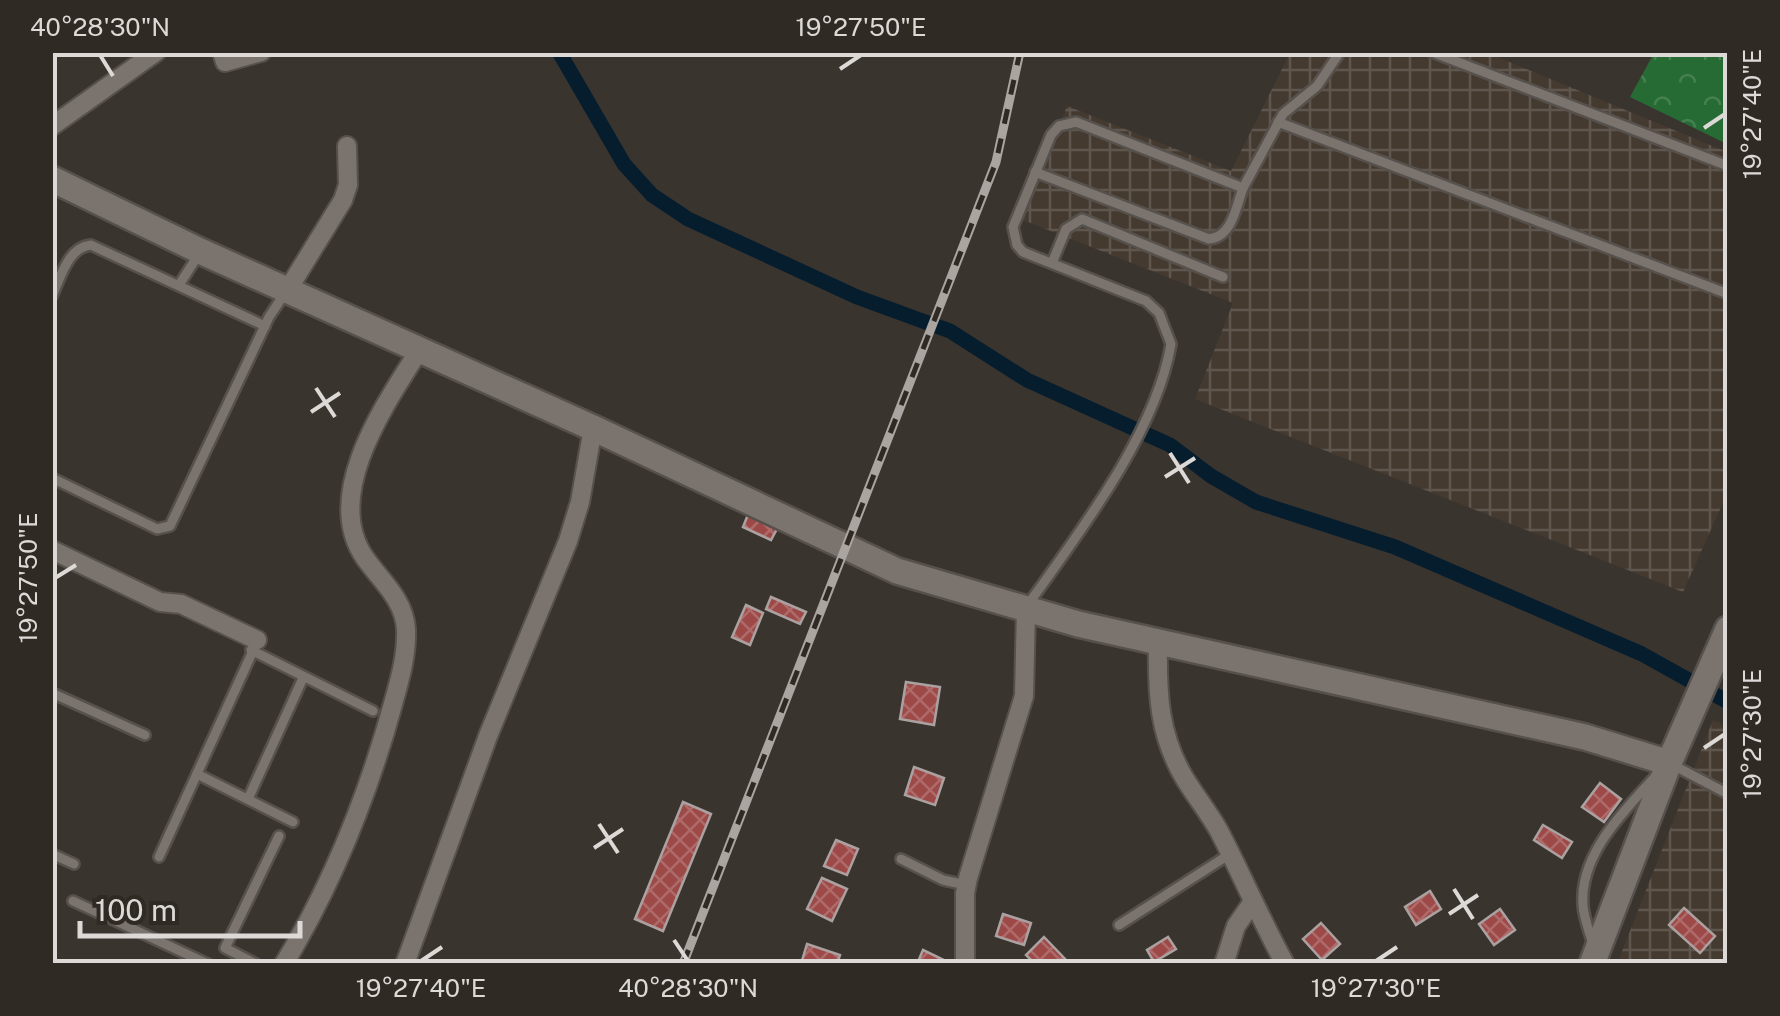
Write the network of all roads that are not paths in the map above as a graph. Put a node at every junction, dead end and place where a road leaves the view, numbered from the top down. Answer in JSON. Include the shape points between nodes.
{"nodes":[{"id":1,"x":156,"y":52,"type":"edge"},
{"id":2,"x":222,"y":52,"type":"edge"},
{"id":3,"x":261,"y":52,"type":"edge"},
{"id":4,"x":1340,"y":52,"type":"edge"},
{"id":5,"x":1432,"y":52,"type":"edge"},
{"id":6,"x":1278,"y":122,"type":"junction"},
{"id":7,"x":52,"y":126,"type":"edge"},
{"id":8,"x":347,"y":146,"type":"dead end"},
{"id":9,"x":1728,"y":166,"type":"edge"},
{"id":10,"x":1035,"y":172,"type":"junction"},
{"id":11,"x":52,"y":179,"type":"edge"},
{"id":12,"x":1243,"y":188,"type":"junction"},
{"id":13,"x":1096,"y":196,"type":"junction"},
{"id":14,"x":1088,"y":220,"type":"junction"},
{"id":15,"x":200,"y":251,"type":"junction"},
{"id":16,"x":1052,"y":264,"type":"junction"},
{"id":17,"x":1223,"y":277,"type":"dead end"},
{"id":18,"x":179,"y":285,"type":"junction"},
{"id":19,"x":286,"y":291,"type":"junction"},
{"id":20,"x":1728,"y":294,"type":"edge"},
{"id":21,"x":52,"y":296,"type":"edge"},
{"id":22,"x":265,"y":326,"type":"junction"},
{"id":23,"x":420,"y":349,"type":"junction"},
{"id":24,"x":593,"y":428,"type":"junction"},
{"id":25,"x":52,"y":478,"type":"edge"},
{"id":26,"x":52,"y":550,"type":"edge"},
{"id":27,"x":1026,"y":608,"type":"junction"},
{"id":28,"x":1728,"y":629,"type":"edge"},
{"id":29,"x":252,"y":643,"type":"junction"},
{"id":30,"x":1158,"y":644,"type":"junction"},
{"id":31,"x":304,"y":678,"type":"junction"},
{"id":32,"x":52,"y":693,"type":"edge"},
{"id":33,"x":374,"y":711,"type":"dead end"},
{"id":34,"x":144,"y":734,"type":"dead end"},
{"id":35,"x":1669,"y":763,"type":"junction"},
{"id":36,"x":197,"y":774,"type":"junction"},
{"id":37,"x":1728,"y":794,"type":"edge"},
{"id":38,"x":248,"y":799,"type":"junction"},
{"id":39,"x":293,"y":822,"type":"dead end"},
{"id":40,"x":279,"y":836,"type":"dead end"},
{"id":41,"x":52,"y":854,"type":"edge"},
{"id":42,"x":1230,"y":854,"type":"junction"},
{"id":43,"x":159,"y":857,"type":"dead end"},
{"id":44,"x":900,"y":859,"type":"dead end"},
{"id":45,"x":74,"y":864,"type":"dead end"},
{"id":46,"x":966,"y":886,"type":"junction"},
{"id":47,"x":74,"y":901,"type":"dead end"},
{"id":48,"x":1252,"y":903,"type":"junction"},
{"id":49,"x":1119,"y":924,"type":"dead end"},
{"id":50,"x":1596,"y":960,"type":"edge"},
{"id":51,"x":208,"y":964,"type":"edge"},
{"id":52,"x":256,"y":964,"type":"edge"},
{"id":53,"x":284,"y":964,"type":"edge"},
{"id":54,"x":406,"y":964,"type":"edge"},
{"id":55,"x":966,"y":964,"type":"edge"},
{"id":56,"x":1224,"y":964,"type":"edge"},
{"id":57,"x":1285,"y":964,"type":"edge"}],
"edges":[{"from":1,"to":7,"type":"street"},
{"from":2,"to":3,"type":"street","via":[[224,62]]},
{"from":4,"to":6,"type":"lane","via":[[1317,86]]},
{"from":5,"to":9,"type":"lane"},
{"from":6,"to":12,"type":"lane"},
{"from":6,"to":20,"type":"lane"},
{"from":8,"to":19,"type":"street","via":[[343,200]]},
{"from":10,"to":12,"type":"lane","via":[[1054,130],[1076,122]]},
{"from":10,"to":13,"type":"lane"},
{"from":10,"to":16,"type":"lane","via":[[1013,237],[1023,252]]},
{"from":11,"to":15,"type":"main road"},
{"from":12,"to":13,"type":"lane","via":[[1226,232],[1214,239]]},
{"from":13,"to":14,"type":"lane"},
{"from":14,"to":16,"type":"lane","via":[[1066,229]]},
{"from":14,"to":17,"type":"lane"},
{"from":15,"to":18,"type":"lane"},
{"from":15,"to":19,"type":"main road"},
{"from":16,"to":27,"type":"lane","via":[[1146,301],[1159,313],[1171,344],[1145,418],[1101,502]]},
{"from":18,"to":21,"type":"lane","via":[[84,245]]},
{"from":18,"to":22,"type":"lane"},
{"from":19,"to":22,"type":"lane"},
{"from":19,"to":23,"type":"main road"},
{"from":22,"to":25,"type":"lane","via":[[170,526],[157,529]]},
{"from":23,"to":24,"type":"main road"},
{"from":23,"to":53,"type":"street","via":[[364,448],[349,510],[357,545],[404,614],[402,675],[350,834]]},
{"from":24,"to":27,"type":"main road","via":[[897,570]]},
{"from":24,"to":54,"type":"street","via":[[568,541]]},
{"from":26,"to":29,"type":"street","via":[[160,602],[181,604]]},
{"from":27,"to":30,"type":"main road"},
{"from":27,"to":46,"type":"street","via":[[1024,696]]},
{"from":28,"to":35,"type":"main road"},
{"from":29,"to":31,"type":"lane"},
{"from":29,"to":36,"type":"lane"},
{"from":30,"to":35,"type":"main road","via":[[1585,737]]},
{"from":30,"to":42,"type":"street","via":[[1168,749]]},
{"from":31,"to":33,"type":"lane"},
{"from":31,"to":38,"type":"lane"},
{"from":32,"to":34,"type":"lane"},
{"from":35,"to":37,"type":"lane"},
{"from":35,"to":50,"type":"main road"},
{"from":35,"to":50,"type":"lane","via":[[1602,839],[1587,876],[1583,909]]},
{"from":36,"to":38,"type":"lane"},
{"from":36,"to":43,"type":"lane"},
{"from":38,"to":39,"type":"lane"},
{"from":40,"to":52,"type":"lane","via":[[225,948]]},
{"from":41,"to":45,"type":"lane"},
{"from":42,"to":48,"type":"street"},
{"from":42,"to":49,"type":"lane"},
{"from":44,"to":46,"type":"lane"},
{"from":46,"to":55,"type":"street"},
{"from":47,"to":51,"type":"lane"},
{"from":48,"to":56,"type":"street"},
{"from":48,"to":57,"type":"street"}]}
